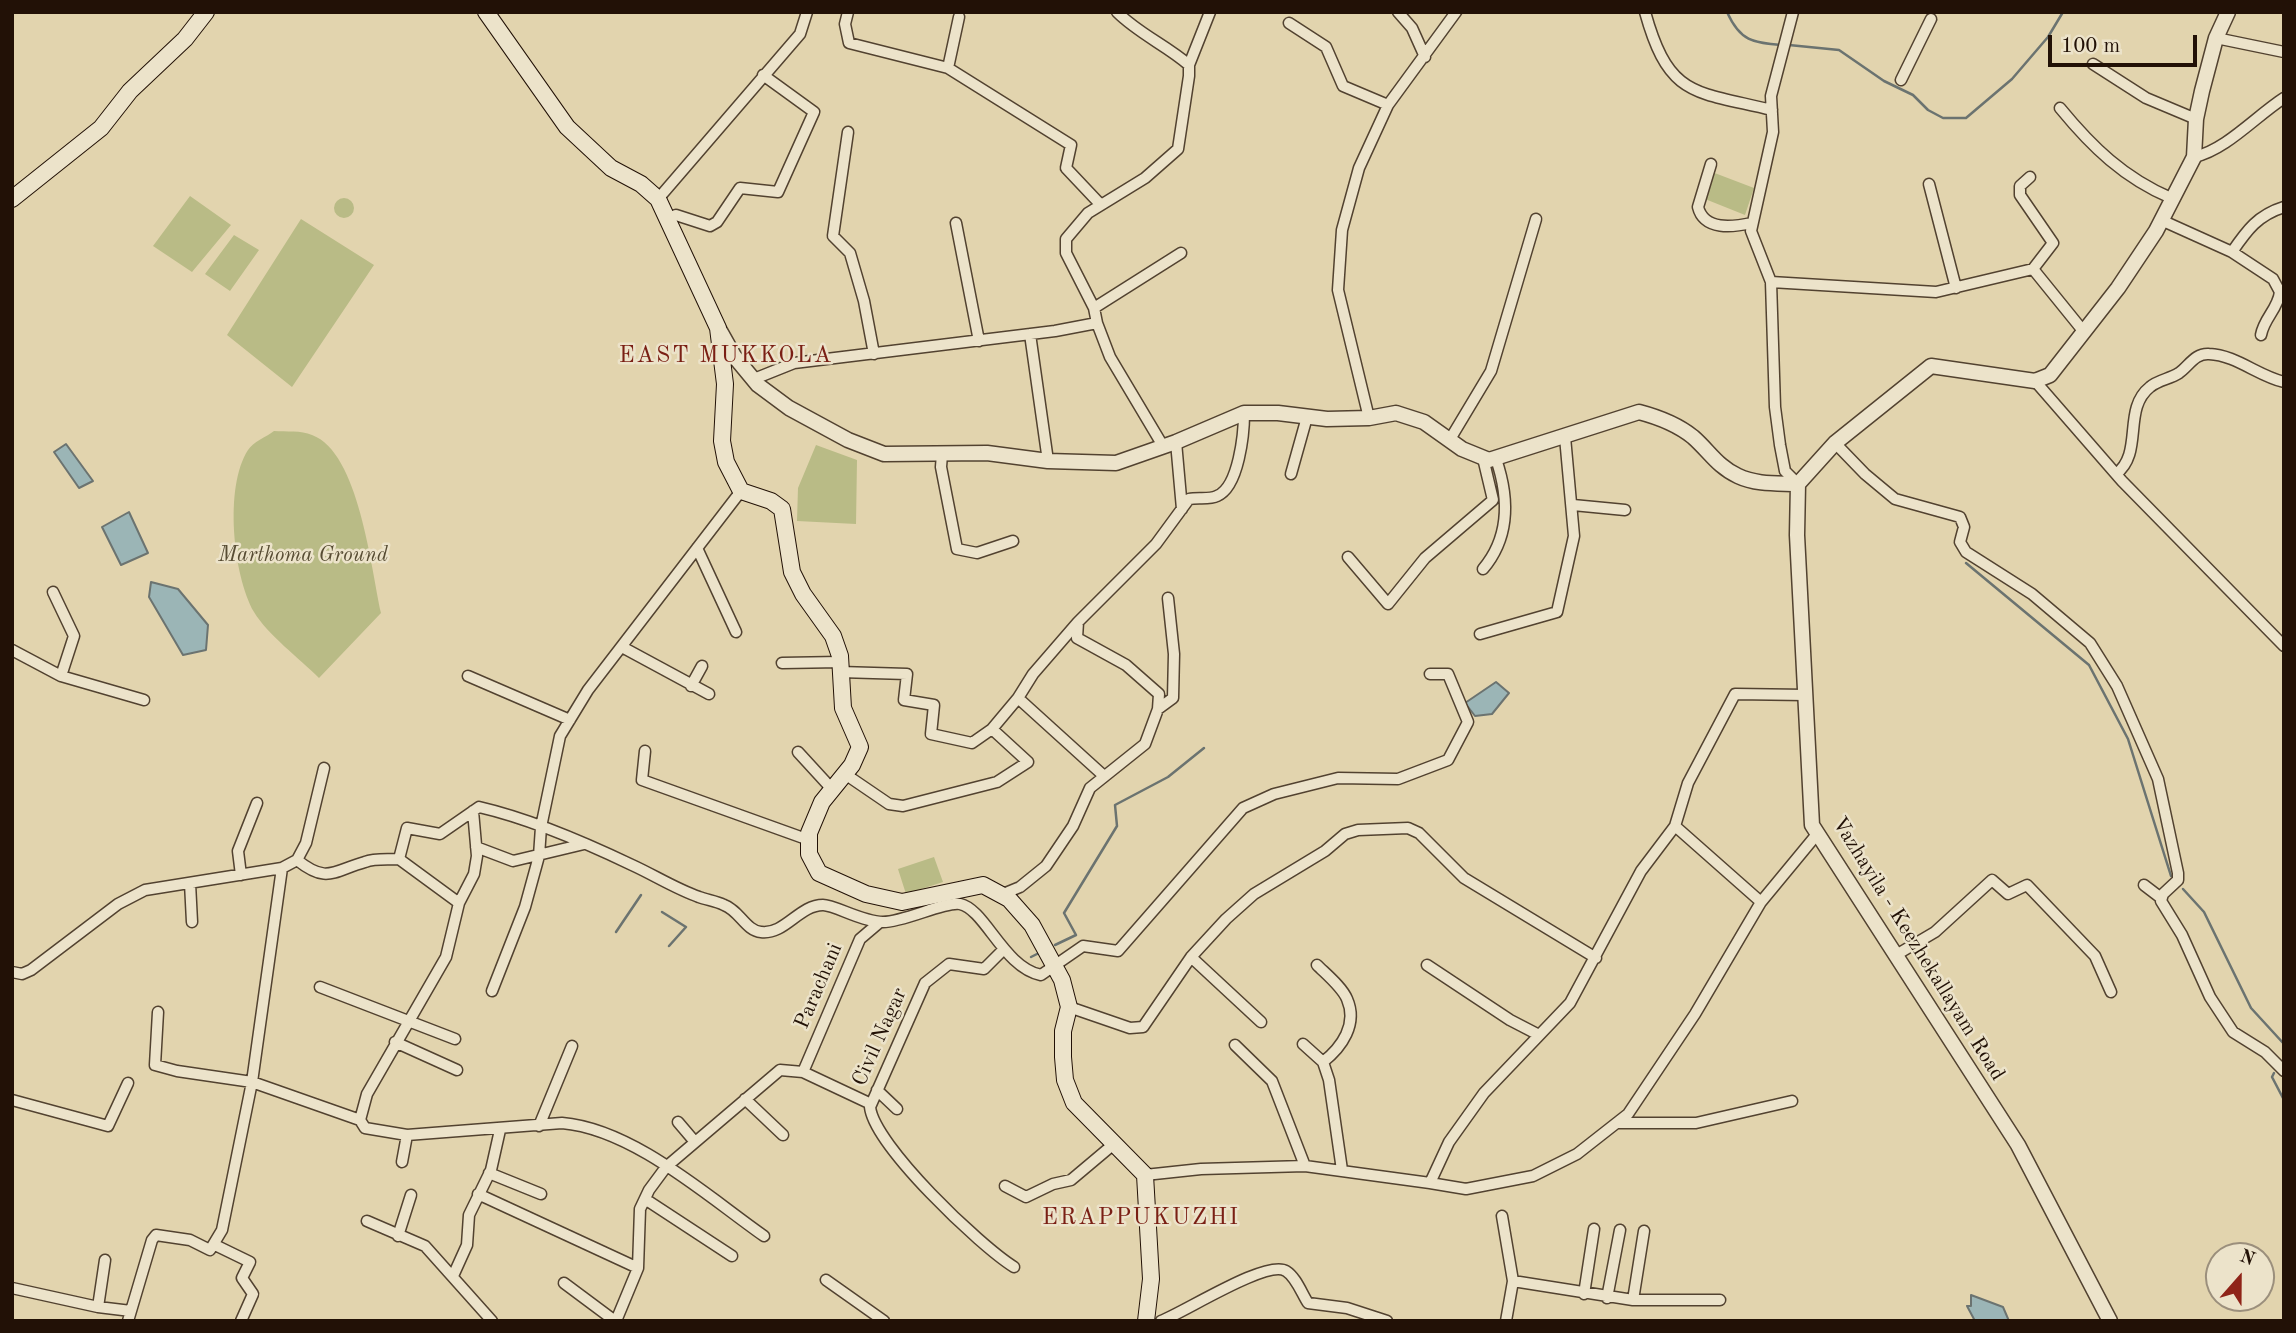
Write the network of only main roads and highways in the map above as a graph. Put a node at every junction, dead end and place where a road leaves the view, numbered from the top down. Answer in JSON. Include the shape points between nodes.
{"nodes":[{"id":1,"x":206,"y":12,"type":"edge"},
{"id":2,"x":486,"y":12,"type":"edge"},
{"id":3,"x":12,"y":199,"type":"edge"},
{"id":4,"x":1146,"y":1321,"type":"edge"}],
"edges":[{"from":1,"to":3,"type":"main road","via":[[101,128]]},
{"from":2,"to":4,"type":"main road","via":[[567,127],[611,168],[658,199],[718,328],[725,384],[722,441],[726,462],[741,491],[782,509],[792,572],[834,636],[843,708],[860,747],[816,814],[809,854],[819,873],[866,894],[902,902],[983,886],[1003,894],[1032,925],[1056,965],[1069,1007],[1063,1031],[1065,1080],[1074,1103],[1145,1175],[1151,1279]]}]}
